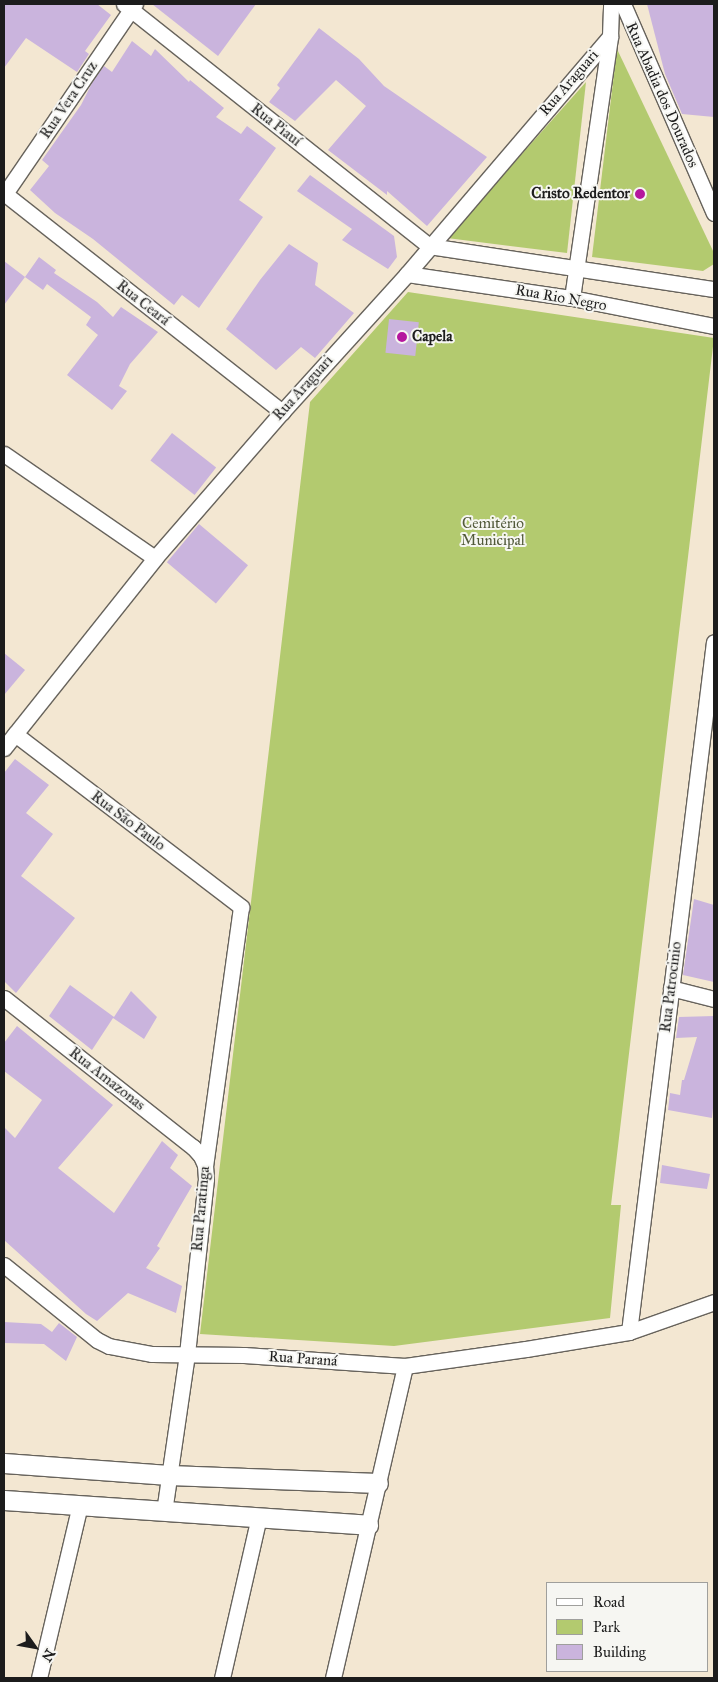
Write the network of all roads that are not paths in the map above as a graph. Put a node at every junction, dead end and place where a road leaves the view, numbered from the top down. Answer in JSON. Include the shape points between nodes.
{"nodes":[{"id":1,"x":611,"y":4,"type":"edge"},
{"id":2,"x":623,"y":4,"type":"edge"},
{"id":3,"x":130,"y":6,"type":"edge"},
{"id":4,"x":610,"y":36,"type":"junction"},
{"id":5,"x":4,"y":194,"type":"edge"},
{"id":6,"x":714,"y":213,"type":"edge"},
{"id":7,"x":429,"y":246,"type":"junction"},
{"id":8,"x":576,"y":268,"type":"junction"},
{"id":9,"x":407,"y":274,"type":"junction"},
{"id":10,"x":714,"y":289,"type":"edge"},
{"id":11,"x":572,"y":298,"type":"junction"},
{"id":12,"x":714,"y":326,"type":"edge"},
{"id":13,"x":282,"y":412,"type":"junction"},
{"id":14,"x":4,"y":454,"type":"edge"},
{"id":15,"x":155,"y":558,"type":"junction"},
{"id":16,"x":714,"y":642,"type":"edge"},
{"id":17,"x":710,"y":709,"type":"edge"},
{"id":18,"x":8,"y":741,"type":"edge"},
{"id":19,"x":240,"y":907,"type":"joint"},
{"id":20,"x":671,"y":988,"type":"junction"},
{"id":21,"x":4,"y":998,"type":"edge"},
{"id":22,"x":714,"y":999,"type":"edge"},
{"id":23,"x":205,"y":1165,"type":"junction"},
{"id":24,"x":4,"y":1265,"type":"edge"},
{"id":25,"x":714,"y":1302,"type":"edge"},
{"id":26,"x":629,"y":1332,"type":"junction"},
{"id":27,"x":187,"y":1354,"type":"junction"},
{"id":28,"x":405,"y":1366,"type":"junction"},
{"id":29,"x":4,"y":1463,"type":"edge"},
{"id":30,"x":169,"y":1475,"type":"junction"},
{"id":31,"x":378,"y":1483,"type":"junction"},
{"id":32,"x":4,"y":1500,"type":"edge"},
{"id":33,"x":80,"y":1505,"type":"junction"},
{"id":34,"x":164,"y":1510,"type":"junction"},
{"id":35,"x":259,"y":1517,"type":"junction"},
{"id":36,"x":368,"y":1525,"type":"junction"},
{"id":37,"x":40,"y":1678,"type":"edge"},
{"id":38,"x":222,"y":1678,"type":"edge"},
{"id":39,"x":333,"y":1678,"type":"edge"}],
"edges":[{"from":1,"to":4,"type":"street"},
{"from":2,"to":6,"type":"street","name":"Rua Abadia dos Dourados"},
{"from":3,"to":5,"type":"street","name":"Rua Vera Cruz"},
{"from":3,"to":7,"type":"street","name":"Rua Piauí"},
{"from":4,"to":7,"type":"street","name":"Rua Araguari"},
{"from":4,"to":8,"type":"street"},
{"from":5,"to":13,"type":"street","name":"Rua Ceará"},
{"from":7,"to":8,"type":"street","name":"Rua Rio Negro"},
{"from":7,"to":9,"type":"street","name":"Rua Araguari"},
{"from":8,"to":10,"type":"street","name":"Rua Rio Negro"},
{"from":8,"to":11,"type":"street"},
{"from":9,"to":11,"type":"street","name":"Rua Rio Negro"},
{"from":9,"to":13,"type":"street","name":"Rua Araguari"},
{"from":11,"to":12,"type":"street","name":"Rua Rio Negro"},
{"from":13,"to":15,"type":"street","name":"Rua Araguari"},
{"from":14,"to":15,"type":"street"},
{"from":15,"to":18,"type":"street","name":"Rua Araguari"},
{"from":16,"to":17,"type":"street","name":"Rua Patrocinio"},
{"from":17,"to":20,"type":"street","name":"Rua Patrocinio"},
{"from":18,"to":19,"type":"street","name":"Rua São Paulo"},
{"from":19,"to":23,"type":"street","name":"Rua Paratinga"},
{"from":20,"to":22,"type":"street"},
{"from":20,"to":26,"type":"street","name":"Rua Patrocinio"},
{"from":21,"to":23,"type":"street","name":"Rua Amazonas","via":[[193,1147]]},
{"from":23,"to":27,"type":"street","name":"Rua Paratinga"},
{"from":24,"to":27,"type":"street","name":"Rua Paraná","via":[[81,1328],[110,1346],[152,1354]]},
{"from":25,"to":26,"type":"street","name":"Rua Paraná"},
{"from":26,"to":28,"type":"street","name":"Rua Paraná"},
{"from":27,"to":28,"type":"street","name":"Rua Paraná"},
{"from":27,"to":30,"type":"street","name":"Rua Paratinga"},
{"from":28,"to":31,"type":"street"},
{"from":29,"to":30,"type":"street"},
{"from":30,"to":31,"type":"street"},
{"from":30,"to":34,"type":"street","name":"Rua Paratinga"},
{"from":31,"to":36,"type":"street"},
{"from":32,"to":33,"type":"street"},
{"from":33,"to":34,"type":"street"},
{"from":33,"to":37,"type":"street"},
{"from":34,"to":35,"type":"street"},
{"from":35,"to":36,"type":"street"},
{"from":35,"to":38,"type":"street"},
{"from":36,"to":39,"type":"street"}]}
